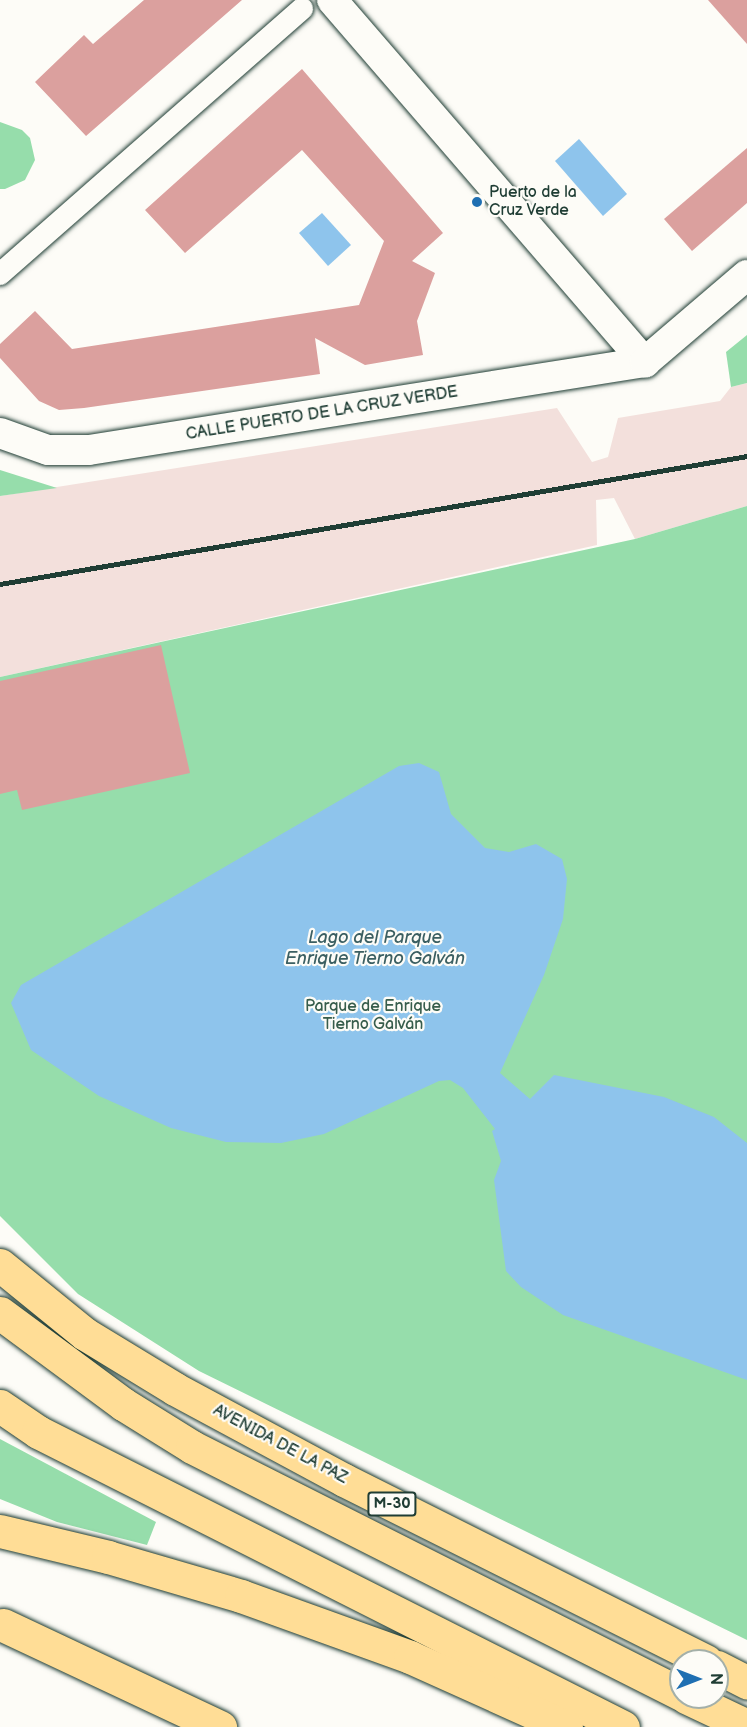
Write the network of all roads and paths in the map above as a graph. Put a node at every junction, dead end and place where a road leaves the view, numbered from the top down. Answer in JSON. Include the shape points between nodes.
{"nodes":[{"id":1,"x":332,"y":0,"type":"edge"},
{"id":2,"x":302,"y":9,"type":"dead end"},
{"id":3,"x":0,"y":274,"type":"edge"},
{"id":4,"x":747,"y":275,"type":"edge"},
{"id":5,"x":645,"y":362,"type":"junction"},
{"id":6,"x":0,"y":433,"type":"edge"},
{"id":7,"x":0,"y":1265,"type":"edge"},
{"id":8,"x":0,"y":1313,"type":"edge"},
{"id":9,"x":0,"y":1406,"type":"edge"},
{"id":10,"x":0,"y":1531,"type":"edge"},
{"id":11,"x":2,"y":1624,"type":"edge"},
{"id":12,"x":682,"y":1649,"type":"edge"},
{"id":13,"x":729,"y":1672,"type":"edge"},
{"id":14,"x":747,"y":1682,"type":"edge"},
{"id":15,"x":669,"y":1688,"type":"edge"},
{"id":16,"x":711,"y":1709,"type":"edge"},
{"id":17,"x":747,"y":1726,"type":"edge"},
{"id":18,"x":170,"y":1727,"type":"edge"},
{"id":19,"x":220,"y":1727,"type":"edge"},
{"id":20,"x":566,"y":1727,"type":"edge"},
{"id":21,"x":623,"y":1727,"type":"edge"}],
"edges":[{"from":1,"to":5,"type":"street"},
{"from":2,"to":3,"type":"street"},
{"from":4,"to":5,"type":"street"},
{"from":5,"to":6,"type":"street","name":"CALLE PUERTO DE LA CRUZ VERDE","via":[[89,450],[48,450]]},
{"from":7,"to":12,"type":"highway","name":"AVENIDA DE LA PAZ","number":"M-30","via":[[85,1334],[174,1389],[344,1480]]},
{"from":8,"to":15,"type":"highway","via":[[123,1404],[192,1447]]},
{"from":9,"to":21,"type":"highway","via":[[38,1432]]},
{"from":10,"to":20,"type":"highway","via":[[108,1557],[241,1596],[410,1657]]},
{"from":11,"to":18,"type":"highway","via":[[52,1661]]},
{"from":11,"to":19,"type":"highway"},
{"from":13,"to":14,"type":"highway"},
{"from":16,"to":17,"type":"highway"}]}
